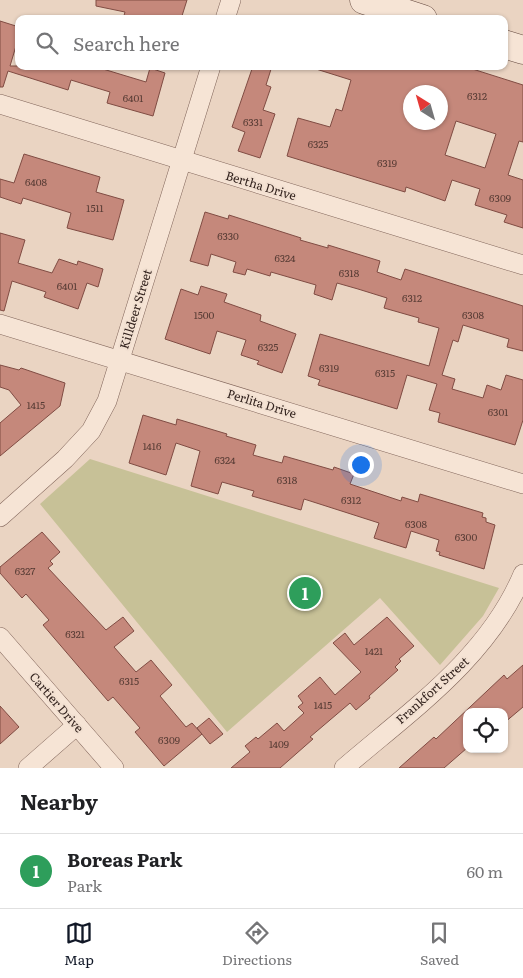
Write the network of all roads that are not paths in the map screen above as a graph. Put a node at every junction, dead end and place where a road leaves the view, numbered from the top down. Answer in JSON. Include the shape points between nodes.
{"nodes":[{"id":1,"x":231,"y":0,"type":"edge"},
{"id":2,"x":364,"y":0,"type":"edge"},
{"id":3,"x":226,"y":15,"type":"edge"},
{"id":4,"x":411,"y":15,"type":"edge"},
{"id":5,"x":508,"y":45,"type":"edge"},
{"id":6,"x":523,"y":50,"type":"edge"},
{"id":7,"x":210,"y":70,"type":"edge"},
{"id":8,"x":0,"y":104,"type":"edge"},
{"id":9,"x":182,"y":161,"type":"junction"},
{"id":10,"x":523,"y":265,"type":"edge"},
{"id":11,"x":0,"y":324,"type":"edge"},
{"id":12,"x":119,"y":360,"type":"junction"},
{"id":13,"x":523,"y":484,"type":"edge"},
{"id":14,"x":0,"y":517,"type":"edge"},
{"id":15,"x":523,"y":574,"type":"edge"},
{"id":16,"x":0,"y":637,"type":"edge"},
{"id":17,"x":77,"y":725,"type":"junction"},
{"id":18,"x":28,"y":768,"type":"edge"},
{"id":19,"x":114,"y":768,"type":"edge"},
{"id":20,"x":344,"y":768,"type":"edge"}],
"edges":[{"from":1,"to":3,"type":"street"},
{"from":2,"to":4,"type":"street"},
{"from":5,"to":6,"type":"street"},
{"from":7,"to":9,"type":"street","name":"Killdeer Street"},
{"from":8,"to":9,"type":"street","name":"Bertha Drive"},
{"from":9,"to":10,"type":"street","name":"Bertha Drive"},
{"from":9,"to":12,"type":"street","name":"Killdeer Street"},
{"from":11,"to":12,"type":"street","name":"Perlita Drive"},
{"from":12,"to":13,"type":"street","name":"Perlita Drive"},
{"from":12,"to":14,"type":"street","name":"Killdeer Street","via":[[107,401],[91,431],[66,459]]},
{"from":15,"to":20,"type":"street","name":"Frankfort Street","via":[[492,630],[461,667]]},
{"from":16,"to":17,"type":"street","name":"Cartier Drive"},
{"from":17,"to":18,"type":"street"},
{"from":17,"to":19,"type":"street","name":"Cartier Drive"}]}
